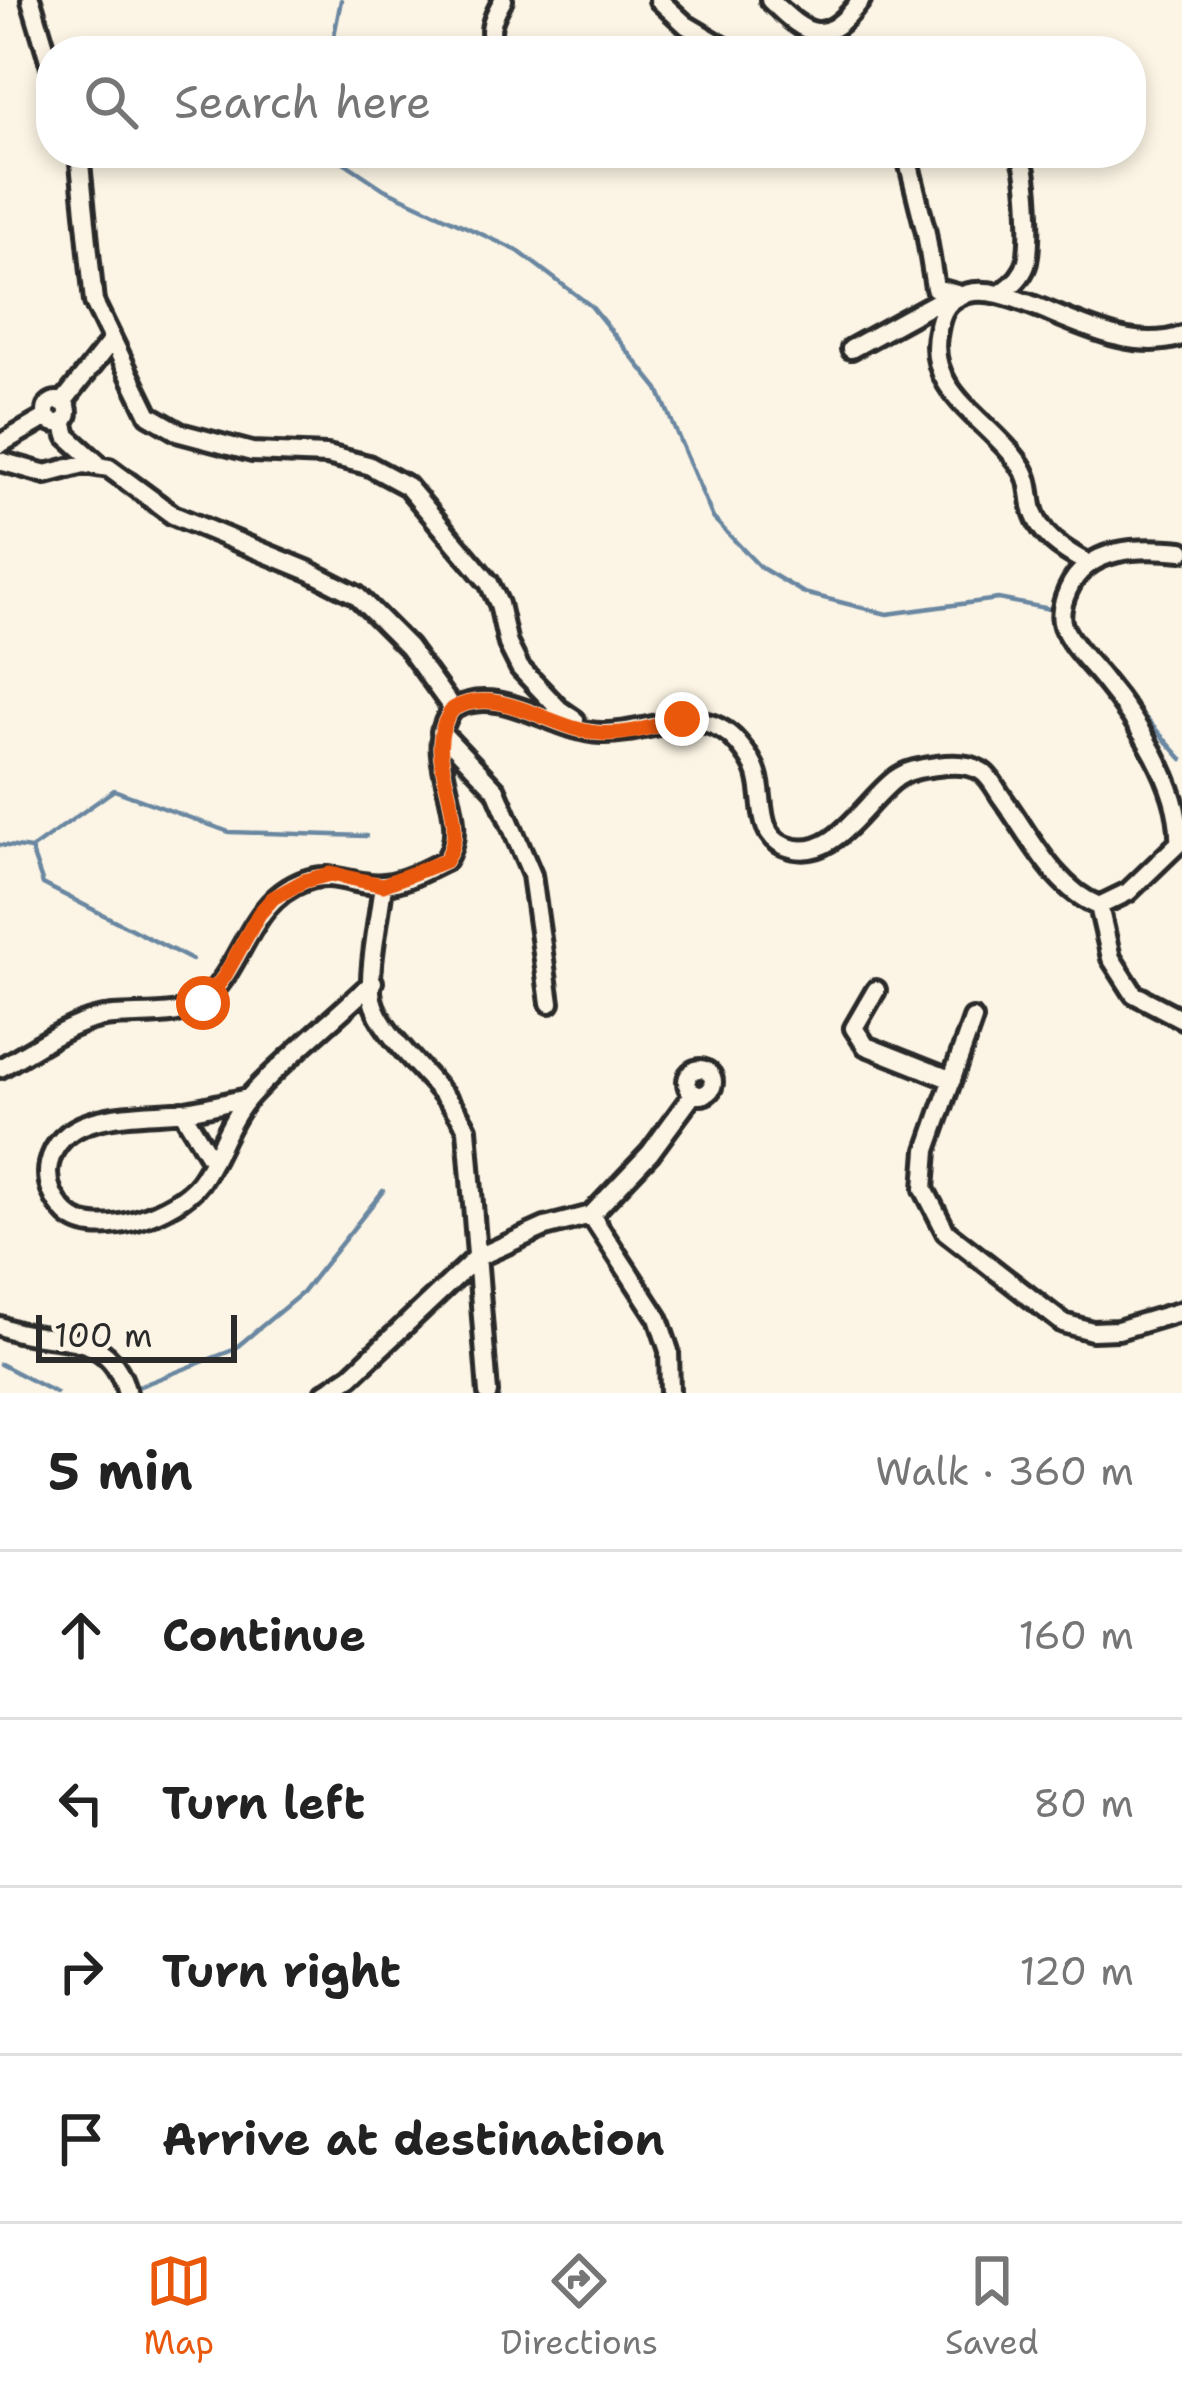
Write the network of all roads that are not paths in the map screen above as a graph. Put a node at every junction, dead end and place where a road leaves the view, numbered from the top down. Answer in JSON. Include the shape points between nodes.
{"nodes":[{"id":1,"x":31,"y":0,"type":"edge"},
{"id":2,"x":503,"y":0,"type":"edge"},
{"id":3,"x":659,"y":0,"type":"edge"},
{"id":4,"x":770,"y":0,"type":"edge"},
{"id":5,"x":861,"y":0,"type":"edge"},
{"id":6,"x":42,"y":36,"type":"edge"},
{"id":7,"x":491,"y":36,"type":"edge"},
{"id":8,"x":705,"y":36,"type":"edge"},
{"id":9,"x":807,"y":36,"type":"edge"},
{"id":10,"x":824,"y":36,"type":"edge"},
{"id":11,"x":81,"y":168,"type":"edge"},
{"id":12,"x":910,"y":168,"type":"edge"},
{"id":13,"x":1025,"y":168,"type":"edge"},
{"id":14,"x":1003,"y":292,"type":"junction"},
{"id":15,"x":960,"y":295,"type":"junction"},
{"id":16,"x":938,"y":303,"type":"junction"},
{"id":17,"x":1182,"y":336,"type":"edge"},
{"id":18,"x":112,"y":340,"type":"junction"},
{"id":19,"x":851,"y":349,"type":"dead end"},
{"id":20,"x":55,"y":420,"type":"junction"},
{"id":21,"x":0,"y":444,"type":"edge"},
{"id":22,"x":0,"y":460,"type":"edge"},
{"id":23,"x":98,"y":464,"type":"junction"},
{"id":24,"x":1182,"y":551,"type":"edge"},
{"id":25,"x":1087,"y":563,"type":"junction"},
{"id":26,"x":453,"y":709,"type":"junction"},
{"id":27,"x":441,"y":732,"type":"junction"},
{"id":28,"x":596,"y":733,"type":"junction"},
{"id":29,"x":383,"y":885,"type":"junction"},
{"id":30,"x":1099,"y":906,"type":"junction"},
{"id":31,"x":373,"y":982,"type":"junction"},
{"id":32,"x":876,"y":990,"type":"dead end"},
{"id":33,"x":550,"y":1003,"type":"dead end"},
{"id":34,"x":973,"y":1019,"type":"dead end"},
{"id":35,"x":1182,"y":1019,"type":"edge"},
{"id":36,"x":0,"y":1068,"type":"edge"},
{"id":37,"x":952,"y":1080,"type":"junction"},
{"id":38,"x":694,"y":1094,"type":"dead end"},
{"id":39,"x":248,"y":1098,"type":"junction"},
{"id":40,"x":182,"y":1112,"type":"junction"},
{"id":41,"x":211,"y":1160,"type":"junction"},
{"id":42,"x":591,"y":1215,"type":"junction"},
{"id":43,"x":476,"y":1258,"type":"junction"},
{"id":44,"x":1182,"y":1312,"type":"edge"},
{"id":45,"x":0,"y":1326,"type":"edge"},
{"id":46,"x":127,"y":1393,"type":"edge"},
{"id":47,"x":325,"y":1393,"type":"edge"},
{"id":48,"x":488,"y":1393,"type":"edge"},
{"id":49,"x":670,"y":1393,"type":"edge"}],
"edges":[{"from":1,"to":6,"type":"street"},
{"from":2,"to":7,"type":"street"},
{"from":3,"to":8,"type":"street"},
{"from":4,"to":9,"type":"street"},
{"from":5,"to":10,"type":"street"},
{"from":11,"to":18,"type":"street","via":[[94,302]]},
{"from":12,"to":16,"type":"street"},
{"from":13,"to":14,"type":"street","via":[[1027,264]]},
{"from":14,"to":15,"type":"street"},
{"from":14,"to":17,"type":"street","via":[[1131,343]]},
{"from":15,"to":16,"type":"street"},
{"from":15,"to":16,"type":"street"},
{"from":16,"to":19,"type":"street"},
{"from":16,"to":25,"type":"street","via":[[939,375],[1017,460],[1043,532]]},
{"from":18,"to":20,"type":"street","via":[[63,402],[69,412]]},
{"from":18,"to":28,"type":"street","via":[[148,415],[180,433],[252,452],[368,464],[407,486],[489,583],[520,668],[559,710]]},
{"from":20,"to":21,"type":"street"},
{"from":20,"to":23,"type":"street"},
{"from":22,"to":23,"type":"street","via":[[46,474]]},
{"from":23,"to":26,"type":"street","via":[[172,515],[356,595]]},
{"from":24,"to":25,"type":"street","via":[[1115,551]]},
{"from":25,"to":30,"type":"street","via":[[1060,620],[1139,723],[1171,787],[1181,831],[1173,851],[1143,879]]},
{"from":26,"to":27,"type":"street"},
{"from":26,"to":28,"type":"street","via":[[482,699]]},
{"from":27,"to":29,"type":"street","via":[[452,851]]},
{"from":27,"to":33,"type":"street","via":[[496,790],[532,875]]},
{"from":28,"to":30,"type":"street","via":[[682,719],[724,731],[757,772],[765,827],[784,846],[808,851],[826,846],[897,777],[954,764],[983,771],[1071,892]]},
{"from":29,"to":31,"type":"street"},
{"from":29,"to":36,"type":"street","via":[[330,874],[304,881],[259,914],[203,1003],[102,1017]]},
{"from":30,"to":35,"type":"street","via":[[1111,958],[1134,994]]},
{"from":31,"to":39,"type":"street"},
{"from":31,"to":43,"type":"street","via":[[382,1022],[467,1129]]},
{"from":32,"to":37,"type":"street","via":[[854,1028],[866,1046]]},
{"from":34,"to":37,"type":"street"},
{"from":37,"to":44,"type":"street","via":[[927,1150],[924,1189],[946,1232],[1063,1323],[1118,1330]]},
{"from":38,"to":42,"type":"street"},
{"from":39,"to":40,"type":"street"},
{"from":39,"to":41,"type":"street"},
{"from":40,"to":41,"type":"street"},
{"from":40,"to":41,"type":"street","via":[[130,1112],[70,1135],[48,1166],[56,1200],[81,1223],[123,1225],[189,1193]]},
{"from":42,"to":43,"type":"street"},
{"from":42,"to":49,"type":"street","via":[[658,1318]]},
{"from":43,"to":47,"type":"street"},
{"from":43,"to":48,"type":"street"},
{"from":45,"to":46,"type":"street","via":[[85,1341],[121,1372]]}]}
